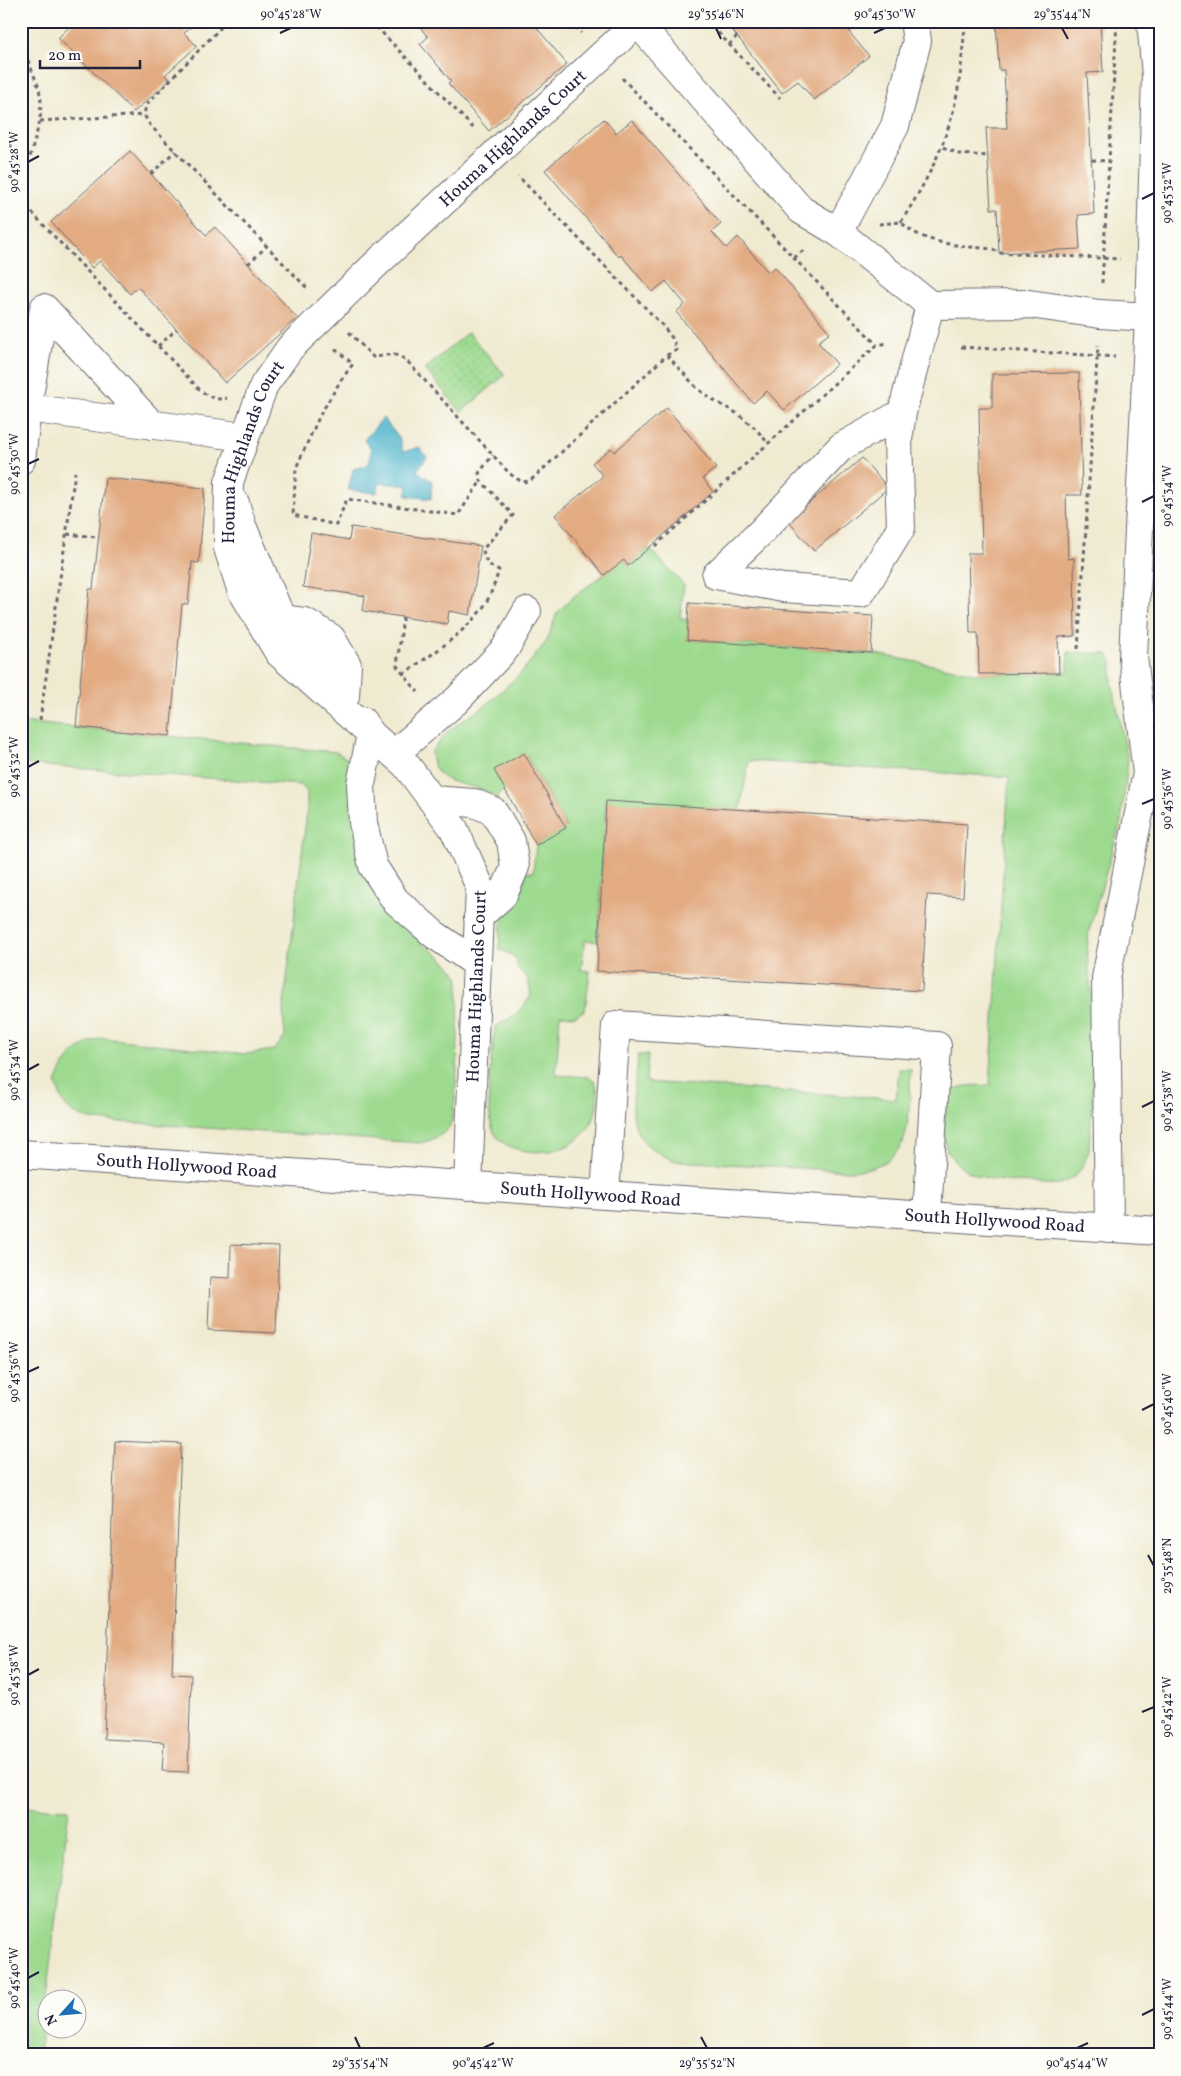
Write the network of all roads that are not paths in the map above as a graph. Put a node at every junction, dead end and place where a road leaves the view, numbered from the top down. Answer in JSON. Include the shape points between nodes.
{"nodes":[{"id":1,"x":914,"y":21,"type":"edge"},
{"id":2,"x":1151,"y":21,"type":"edge"},
{"id":3,"x":637,"y":22,"type":"edge"},
{"id":4,"x":1158,"y":75,"type":"edge"},
{"id":5,"x":838,"y":232,"type":"junction"},
{"id":6,"x":930,"y":305,"type":"junction"},
{"id":7,"x":1155,"y":317,"type":"edge"},
{"id":8,"x":26,"y":408,"type":"junction"},
{"id":9,"x":902,"y":412,"type":"junction"},
{"id":10,"x":152,"y":425,"type":"junction"},
{"id":11,"x":245,"y":437,"type":"junction"},
{"id":12,"x":21,"y":460,"type":"edge"},
{"id":13,"x":229,"y":482,"type":"junction"},
{"id":14,"x":527,"y":610,"type":"dead end"},
{"id":15,"x":371,"y":734,"type":"junction"},
{"id":16,"x":394,"y":754,"type":"junction"},
{"id":17,"x":432,"y":800,"type":"junction"},
{"id":18,"x":478,"y":917,"type":"junction"},
{"id":19,"x":476,"y":963,"type":"junction"},
{"id":20,"x":21,"y":1154,"type":"edge"},
{"id":21,"x":468,"y":1186,"type":"junction"},
{"id":22,"x":605,"y":1195,"type":"junction"},
{"id":23,"x":927,"y":1216,"type":"junction"},
{"id":24,"x":1109,"y":1228,"type":"junction"},
{"id":25,"x":1160,"y":1231,"type":"edge"}],
"edges":[{"from":1,"to":5,"type":"street","via":[[917,41],[895,126]]},
{"from":2,"to":4,"type":"street"},
{"from":3,"to":5,"type":"street","via":[[801,210]]},
{"from":3,"to":11,"type":"street","name":"Houma Highlands Court","via":[[290,348],[264,385]]},
{"from":4,"to":7,"type":"street"},
{"from":5,"to":6,"type":"street"},
{"from":6,"to":7,"type":"street","via":[[1029,304],[1100,314]]},
{"from":6,"to":9,"type":"street"},
{"from":7,"to":24,"type":"street","via":[[1133,657],[1147,773],[1106,978]]},
{"from":8,"to":10,"type":"street"},
{"from":8,"to":10,"type":"street","via":[[44,308]]},
{"from":8,"to":12,"type":"street"},
{"from":9,"to":9,"type":"street","via":[[898,440],[901,528],[861,593],[783,588],[716,575],[841,447]]},
{"from":10,"to":11,"type":"street"},
{"from":11,"to":13,"type":"street","name":"Houma Highlands Court"},
{"from":13,"to":15,"type":"street","via":[[242,526],[284,618]]},
{"from":13,"to":15,"type":"street","name":"Houma Highlands Court","via":[[228,548],[241,589],[279,653]]},
{"from":14,"to":16,"type":"street","via":[[506,650],[457,700]]},
{"from":15,"to":16,"type":"street","name":"Houma Highlands Court"},
{"from":15,"to":19,"type":"street","via":[[361,784],[363,823],[373,866],[395,900],[435,935]]},
{"from":16,"to":17,"type":"street","name":"Houma Highlands Court"},
{"from":17,"to":18,"type":"street","name":"Houma Highlands Court","via":[[454,830],[480,886]]},
{"from":17,"to":18,"type":"street","via":[[474,803],[493,811],[511,841],[515,867],[503,895]]},
{"from":18,"to":19,"type":"street","name":"Houma Highlands Court"},
{"from":19,"to":21,"type":"street","name":"Houma Highlands Court"},
{"from":20,"to":21,"type":"street","name":"South Hollywood Road"},
{"from":21,"to":22,"type":"street","name":"South Hollywood Road"},
{"from":22,"to":23,"type":"street","name":"South Hollywood Road"},
{"from":22,"to":23,"type":"street","via":[[616,1025],[938,1046]]},
{"from":23,"to":24,"type":"street","name":"South Hollywood Road"},
{"from":24,"to":25,"type":"street","name":"South Hollywood Road"}]}
